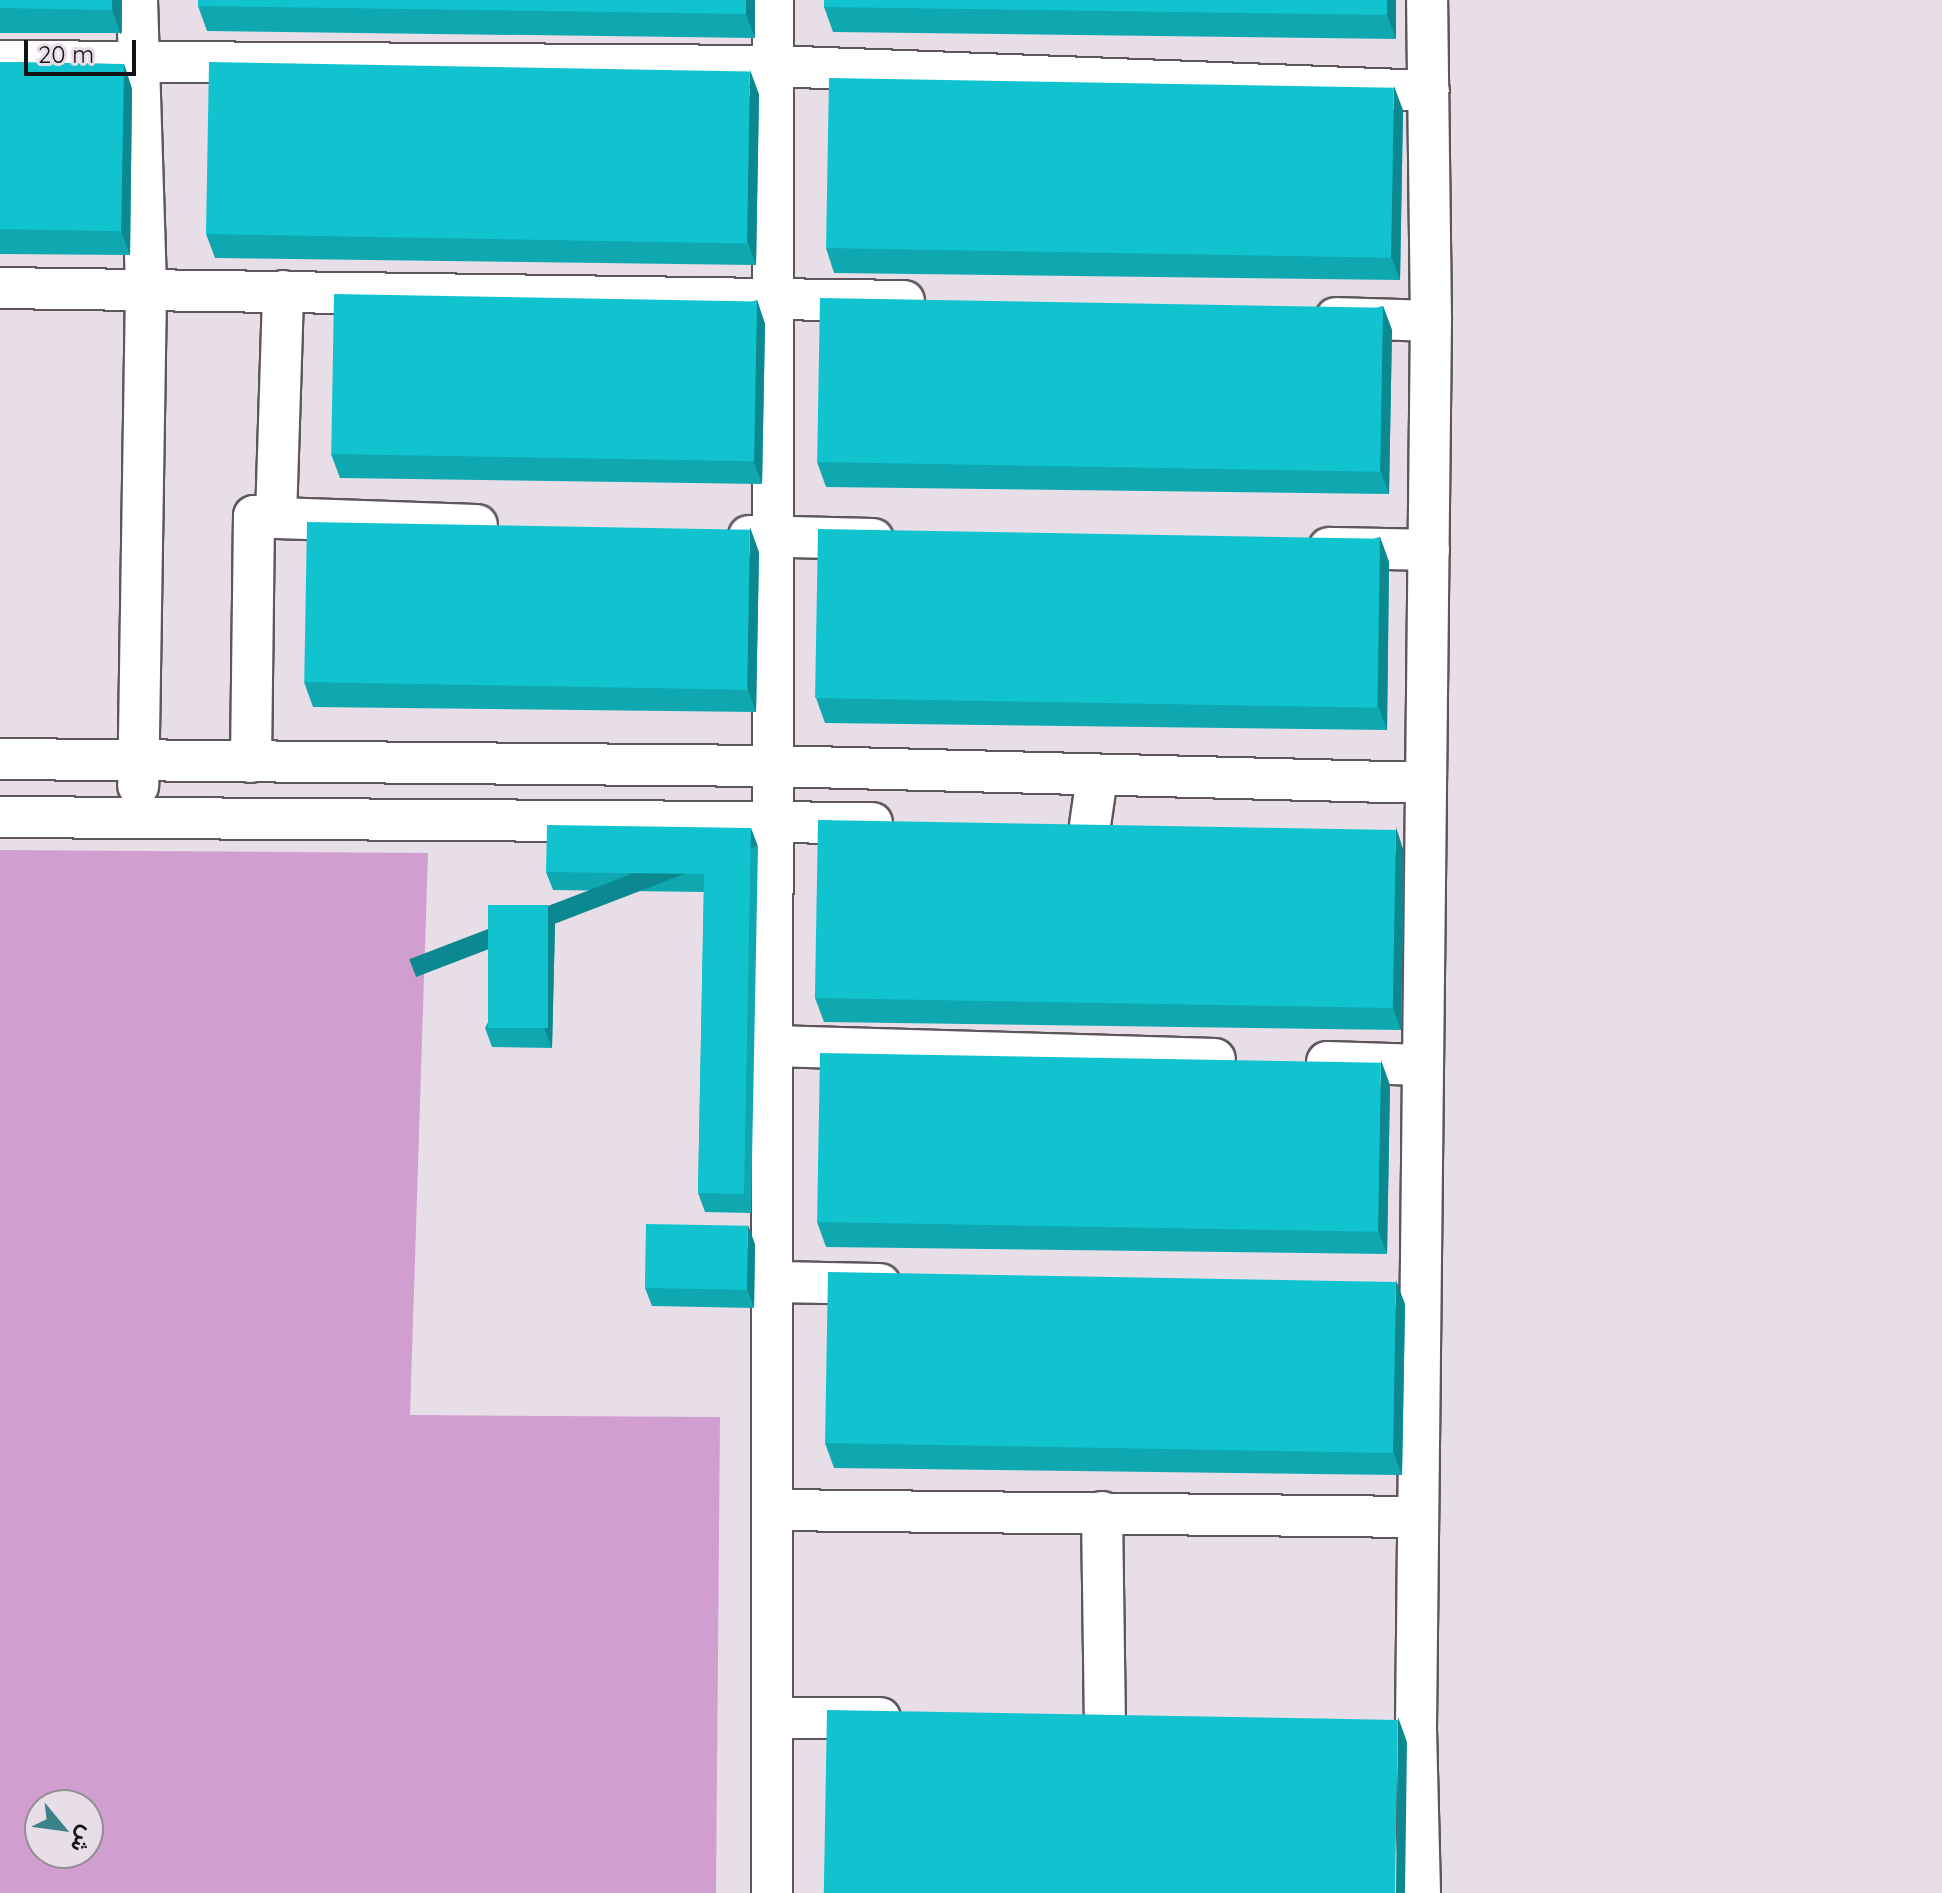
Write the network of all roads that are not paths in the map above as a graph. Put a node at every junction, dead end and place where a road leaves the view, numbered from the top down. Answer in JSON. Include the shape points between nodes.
{"nodes":[{"id":1,"x":137,"y":0,"type":"edge"},
{"id":2,"x":773,"y":0,"type":"edge"},
{"id":3,"x":1427,"y":0,"type":"edge"},
{"id":4,"x":0,"y":61,"type":"edge"},
{"id":5,"x":137,"y":62,"type":"junction"},
{"id":6,"x":772,"y":66,"type":"junction"},
{"id":7,"x":1429,"y":91,"type":"junction"},
{"id":8,"x":0,"y":288,"type":"edge"},
{"id":9,"x":146,"y":290,"type":"junction"},
{"id":10,"x":283,"y":291,"type":"junction"},
{"id":11,"x":774,"y":296,"type":"junction"},
{"id":12,"x":946,"y":302,"type":"edge"},
{"id":13,"x":1306,"y":316,"type":"edge"},
{"id":14,"x":1431,"y":321,"type":"junction"},
{"id":15,"x":276,"y":518,"type":"junction"},
{"id":16,"x":509,"y":527,"type":"edge"},
{"id":17,"x":711,"y":535,"type":"edge"},
{"id":18,"x":773,"y":537,"type":"junction"},
{"id":19,"x":917,"y":540,"type":"edge"},
{"id":20,"x":1285,"y":547,"type":"edge"},
{"id":21,"x":1429,"y":550,"type":"junction"},
{"id":22,"x":0,"y":759,"type":"edge"},
{"id":23,"x":138,"y":760,"type":"junction"},
{"id":24,"x":251,"y":762,"type":"junction"},
{"id":25,"x":530,"y":766,"type":"junction"},
{"id":26,"x":773,"y":766,"type":"junction"},
{"id":27,"x":1097,"y":777,"type":"junction"},
{"id":28,"x":1426,"y":783,"type":"junction"},
{"id":29,"x":0,"y":817,"type":"edge"},
{"id":30,"x":137,"y":818,"type":"junction"},
{"id":31,"x":531,"y":822,"type":"junction"},
{"id":32,"x":773,"y":823,"type":"junction"},
{"id":33,"x":915,"y":824,"type":"edge"},
{"id":34,"x":1136,"y":825,"type":"edge"},
{"id":35,"x":1380,"y":830,"type":"edge"},
{"id":36,"x":1426,"y":831,"type":"junction"},
{"id":37,"x":773,"y":1046,"type":"junction"},
{"id":38,"x":1249,"y":1060,"type":"edge"},
{"id":39,"x":1296,"y":1061,"type":"edge"},
{"id":40,"x":1423,"y":1065,"type":"junction"},
{"id":41,"x":772,"y":1282,"type":"junction"},
{"id":42,"x":914,"y":1284,"type":"edge"},
{"id":43,"x":772,"y":1510,"type":"junction"},
{"id":44,"x":1102,"y":1512,"type":"junction"},
{"id":45,"x":1418,"y":1517,"type":"junction"},
{"id":46,"x":772,"y":1718,"type":"junction"},
{"id":47,"x":915,"y":1718,"type":"edge"},
{"id":48,"x":1105,"y":1719,"type":"edge"},
{"id":49,"x":772,"y":1893,"type":"edge"},
{"id":50,"x":1420,"y":1893,"type":"edge"}],
"edges":[{"from":1,"to":5,"type":"street"},
{"from":2,"to":6,"type":"street"},
{"from":3,"to":7,"type":"street"},
{"from":4,"to":5,"type":"street"},
{"from":5,"to":6,"type":"street"},
{"from":5,"to":9,"type":"street"},
{"from":6,"to":7,"type":"street"},
{"from":6,"to":11,"type":"street"},
{"from":7,"to":14,"type":"street"},
{"from":8,"to":9,"type":"street"},
{"from":9,"to":10,"type":"street"},
{"from":9,"to":23,"type":"street"},
{"from":10,"to":11,"type":"street"},
{"from":10,"to":15,"type":"street"},
{"from":11,"to":12,"type":"street"},
{"from":11,"to":18,"type":"street"},
{"from":13,"to":14,"type":"street"},
{"from":14,"to":21,"type":"street"},
{"from":15,"to":16,"type":"street"},
{"from":15,"to":24,"type":"street","via":[[254,516]]},
{"from":17,"to":18,"type":"street"},
{"from":18,"to":19,"type":"street"},
{"from":18,"to":26,"type":"street"},
{"from":20,"to":21,"type":"street"},
{"from":21,"to":28,"type":"street"},
{"from":22,"to":23,"type":"street"},
{"from":23,"to":24,"type":"street"},
{"from":23,"to":30,"type":"street"},
{"from":24,"to":25,"type":"street"},
{"from":25,"to":26,"type":"street"},
{"from":25,"to":31,"type":"street"},
{"from":26,"to":27,"type":"street"},
{"from":26,"to":32,"type":"street"},
{"from":27,"to":28,"type":"street"},
{"from":27,"to":34,"type":"street","via":[[1074,824]]},
{"from":28,"to":36,"type":"street"},
{"from":29,"to":30,"type":"street"},
{"from":30,"to":31,"type":"street"},
{"from":31,"to":32,"type":"street"},
{"from":32,"to":33,"type":"street"},
{"from":32,"to":37,"type":"street"},
{"from":35,"to":36,"type":"street"},
{"from":36,"to":40,"type":"street"},
{"from":37,"to":38,"type":"street"},
{"from":37,"to":41,"type":"street"},
{"from":39,"to":40,"type":"street"},
{"from":40,"to":45,"type":"street","via":[[1404,1293]]},
{"from":41,"to":42,"type":"street"},
{"from":41,"to":43,"type":"street"},
{"from":43,"to":44,"type":"street"},
{"from":43,"to":46,"type":"street"},
{"from":44,"to":45,"type":"street"},
{"from":44,"to":48,"type":"street"},
{"from":45,"to":50,"type":"street","via":[[1400,1727]]},
{"from":46,"to":47,"type":"street"},
{"from":46,"to":49,"type":"street"}]}
